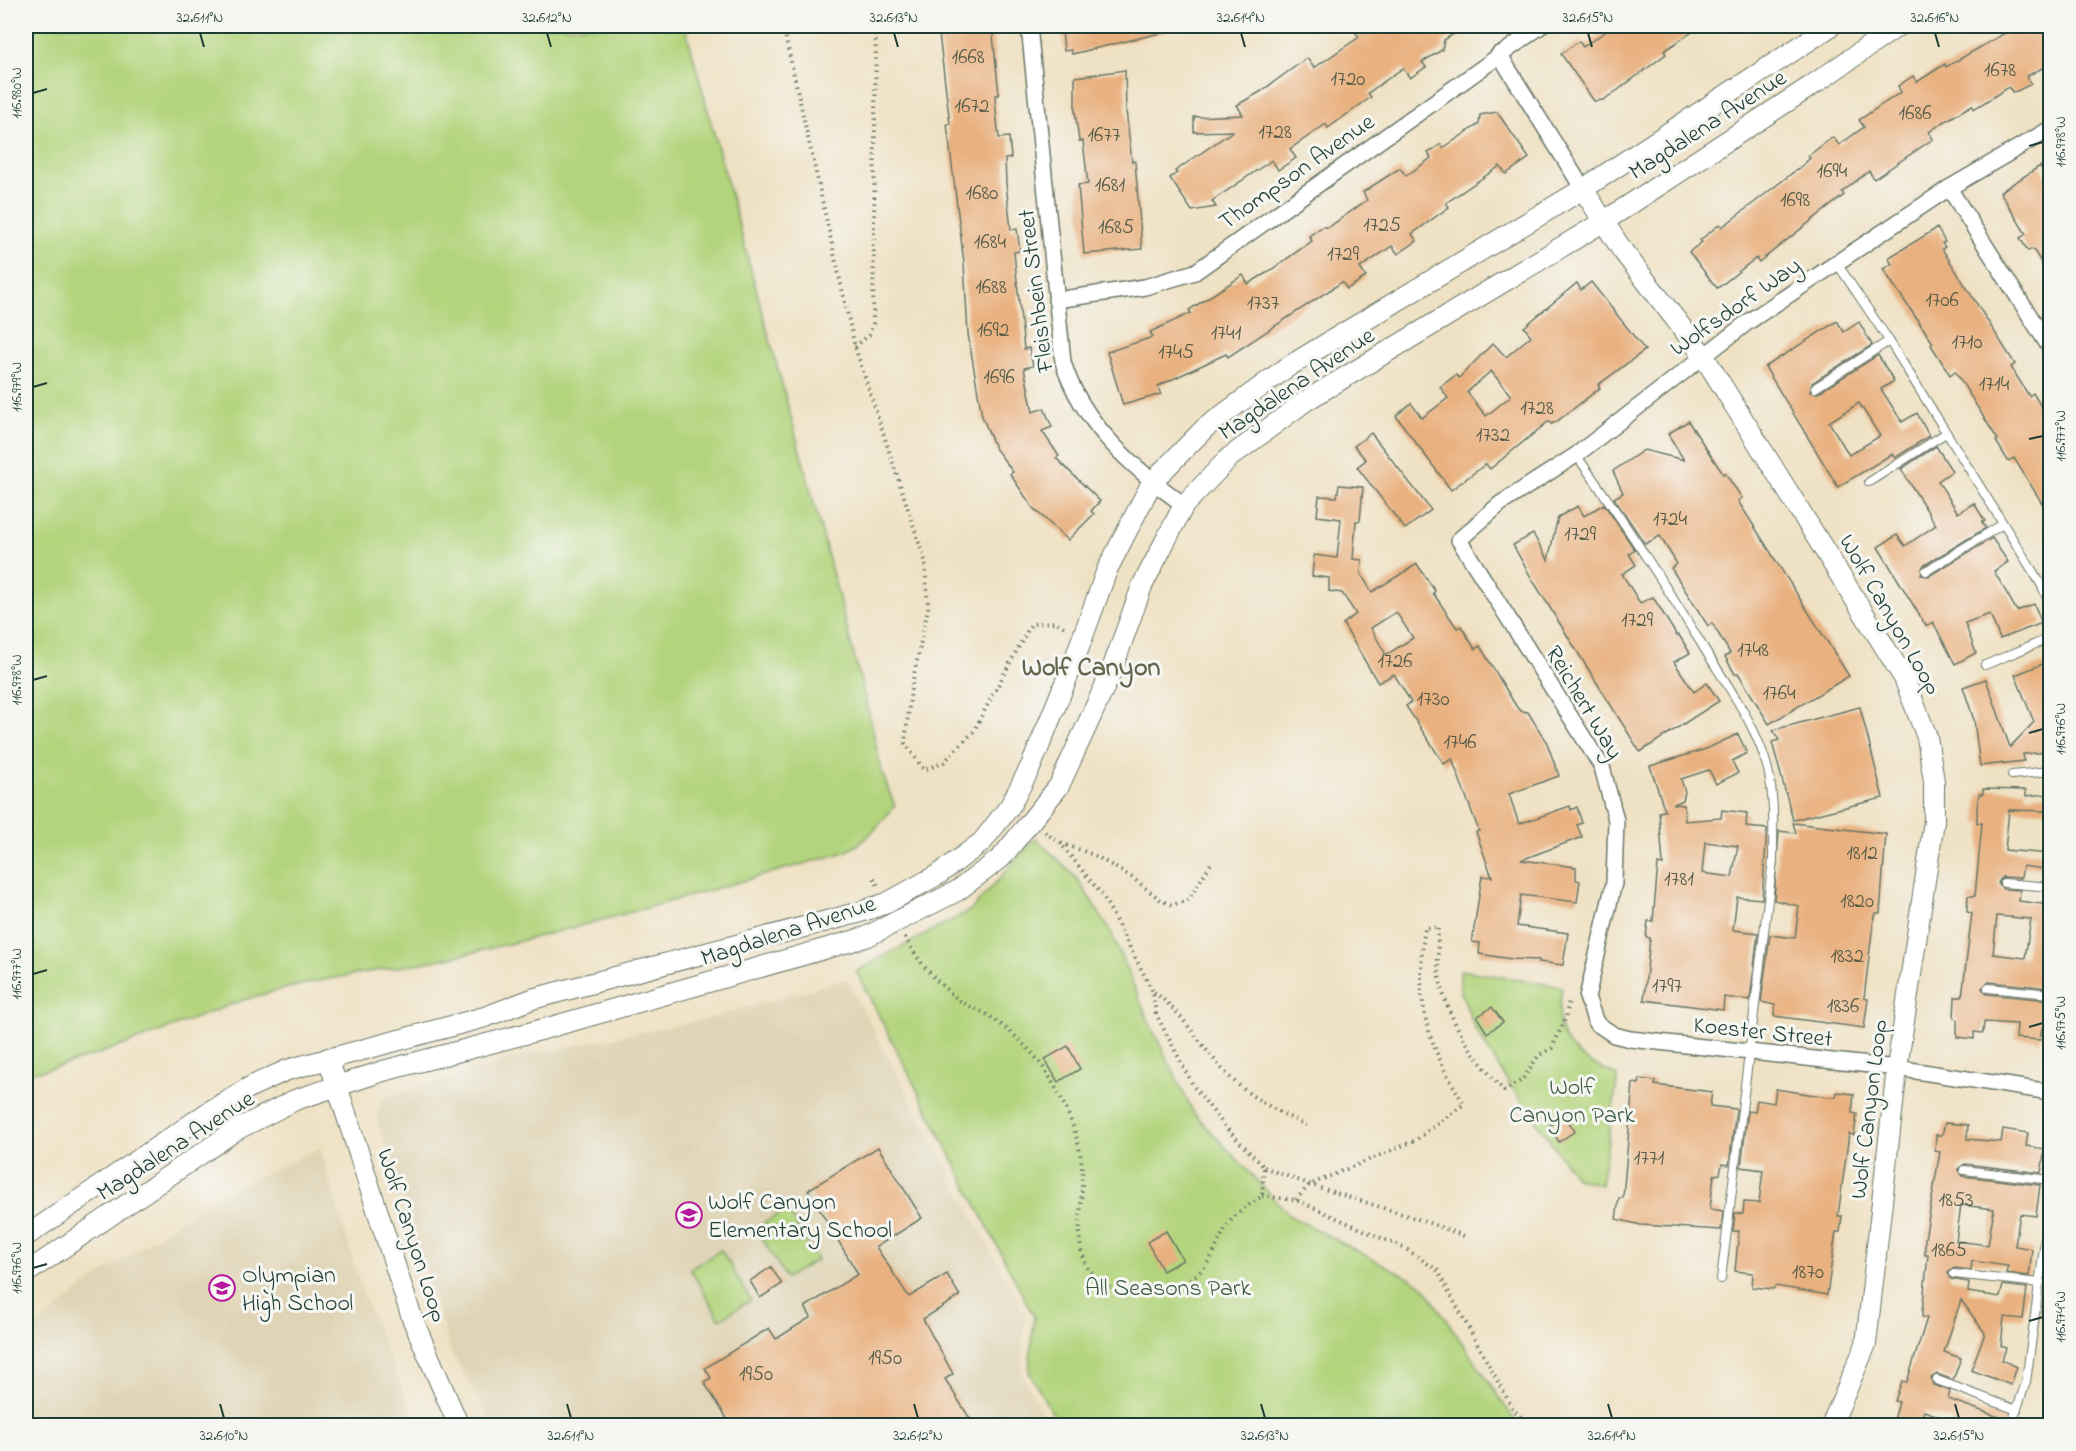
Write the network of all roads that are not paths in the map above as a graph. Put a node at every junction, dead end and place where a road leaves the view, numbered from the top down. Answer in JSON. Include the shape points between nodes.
{"nodes":[{"id":1,"x":1029,"y":26,"type":"edge"},
{"id":2,"x":1540,"y":26,"type":"edge"},
{"id":3,"x":1831,"y":26,"type":"edge"},
{"id":4,"x":1898,"y":26,"type":"edge"},
{"id":5,"x":1499,"y":54,"type":"junction"},
{"id":6,"x":2050,"y":129,"type":"edge"},
{"id":7,"x":1949,"y":188,"type":"junction"},
{"id":8,"x":1583,"y":189,"type":"junction"},
{"id":9,"x":1603,"y":222,"type":"junction"},
{"id":10,"x":1836,"y":262,"type":"junction"},
{"id":11,"x":1056,"y":300,"type":"junction"},
{"id":12,"x":1889,"y":341,"type":"junction"},
{"id":13,"x":2050,"y":348,"type":"edge"},
{"id":14,"x":1703,"y":355,"type":"junction"},
{"id":15,"x":1815,"y":388,"type":"dead end"},
{"id":16,"x":1946,"y":433,"type":"junction"},
{"id":17,"x":1576,"y":455,"type":"junction"},
{"id":18,"x":1152,"y":482,"type":"junction"},
{"id":19,"x":1869,"y":482,"type":"dead end"},
{"id":20,"x":1184,"y":505,"type":"junction"},
{"id":21,"x":2003,"y":524,"type":"junction"},
{"id":22,"x":1459,"y":540,"type":"joint"},
{"id":23,"x":1926,"y":571,"type":"dead end"},
{"id":24,"x":2050,"y":606,"type":"edge"},
{"id":25,"x":2050,"y":638,"type":"edge"},
{"id":26,"x":1985,"y":665,"type":"dead end"},
{"id":27,"x":2050,"y":771,"type":"edge"},
{"id":28,"x":2012,"y":775,"type":"dead end"},
{"id":29,"x":2004,"y":883,"type":"dead end"},
{"id":30,"x":2050,"y":887,"type":"edge"},
{"id":31,"x":1988,"y":988,"type":"dead end"},
{"id":32,"x":2050,"y":994,"type":"edge"},
{"id":33,"x":1614,"y":1035,"type":"joint"},
{"id":34,"x":1749,"y":1053,"type":"junction"},
{"id":35,"x":328,"y":1058,"type":"junction"},
{"id":36,"x":1897,"y":1068,"type":"junction"},
{"id":37,"x":338,"y":1085,"type":"junction"},
{"id":38,"x":2050,"y":1092,"type":"edge"},
{"id":39,"x":1964,"y":1170,"type":"dead end"},
{"id":40,"x":2050,"y":1180,"type":"edge"},
{"id":41,"x":2050,"y":1203,"type":"edge"},
{"id":42,"x":26,"y":1236,"type":"edge"},
{"id":43,"x":26,"y":1273,"type":"edge"},
{"id":44,"x":1954,"y":1274,"type":"dead end"},
{"id":45,"x":1721,"y":1279,"type":"dead end"},
{"id":46,"x":2040,"y":1283,"type":"junction"},
{"id":47,"x":1937,"y":1380,"type":"dead end"},
{"id":48,"x":2017,"y":1410,"type":"junction"},
{"id":49,"x":459,"y":1425,"type":"edge"},
{"id":50,"x":1833,"y":1425,"type":"edge"},
{"id":51,"x":2011,"y":1425,"type":"edge"}],
"edges":[{"from":1,"to":11,"type":"street","name":"Fleishbein Street"},
{"from":2,"to":5,"type":"street","name":"Thompson Avenue"},
{"from":3,"to":8,"type":"street","name":"Magdalena Avenue"},
{"from":4,"to":9,"type":"street","name":"Magdalena Avenue"},
{"from":5,"to":8,"type":"street","name":"Wolf Canyon Loop"},
{"from":5,"to":11,"type":"street","name":"Thompson Avenue","via":[[1195,272],[1145,287]]},
{"from":6,"to":7,"type":"street","name":"Wolfsdorf Way"},
{"from":7,"to":10,"type":"street","name":"Wolfsdorf Way"},
{"from":7,"to":13,"type":"street"},
{"from":8,"to":9,"type":"street","name":"Wolf Canyon Loop"},
{"from":8,"to":18,"type":"street","name":"Magdalena Avenue","via":[[1286,368],[1205,428]]},
{"from":9,"to":14,"type":"street","name":"Wolf Canyon Loop"},
{"from":9,"to":20,"type":"street","name":"Magdalena Avenue","via":[[1307,400],[1230,456]]},
{"from":10,"to":12,"type":"lane"},
{"from":10,"to":14,"type":"street","name":"Wolfsdorf Way"},
{"from":11,"to":18,"type":"street","name":"Fleishbein Street","via":[[1063,362],[1070,386],[1099,429]]},
{"from":12,"to":15,"type":"lane"},
{"from":12,"to":16,"type":"lane"},
{"from":14,"to":17,"type":"street","name":"Wolfsdorf Way"},
{"from":14,"to":36,"type":"street","name":"Wolf Canyon Loop","via":[[1904,678],[1928,737],[1934,821]]},
{"from":16,"to":19,"type":"lane"},
{"from":16,"to":21,"type":"lane"},
{"from":17,"to":22,"type":"street","name":"Wolfsdorf Way","via":[[1500,504]]},
{"from":17,"to":34,"type":"lane","via":[[1624,521],[1730,690],[1767,767],[1773,803],[1773,860]]},
{"from":18,"to":20,"type":"street","name":"Fleishbein Street"},
{"from":18,"to":35,"type":"street","name":"Magdalena Avenue","via":[[1107,570],[1031,766],[1010,806],[982,842],[939,874],[887,903]]},
{"from":20,"to":37,"type":"street","name":"Magdalena Avenue","via":[[1142,586],[1110,675],[1059,786],[993,865],[957,891],[866,937]]},
{"from":21,"to":23,"type":"lane"},
{"from":21,"to":24,"type":"lane","via":[[2042,586]]},
{"from":22,"to":33,"type":"street","name":"Reichert Way","via":[[1602,767],[1616,820],[1614,883],[1587,997],[1596,1023]]},
{"from":25,"to":26,"type":"lane"},
{"from":27,"to":28,"type":"lane"},
{"from":29,"to":30,"type":"lane"},
{"from":31,"to":32,"type":"lane"},
{"from":33,"to":34,"type":"street","name":"Koester Street"},
{"from":34,"to":36,"type":"street","name":"Koester Street"},
{"from":34,"to":45,"type":"lane"},
{"from":35,"to":37,"type":"street","name":"Wolf Canyon Loop"},
{"from":35,"to":42,"type":"street","name":"Magdalena Avenue","via":[[287,1070],[220,1105]]},
{"from":36,"to":38,"type":"street","name":"Koester Street"},
{"from":36,"to":50,"type":"street","name":"Wolf Canyon Loop","via":[[1866,1344]]},
{"from":37,"to":43,"type":"street","name":"Magdalena Avenue","via":[[296,1100],[236,1130]]},
{"from":37,"to":49,"type":"street","name":"Wolf Canyon Loop","via":[[412,1318]]},
{"from":39,"to":40,"type":"lane"},
{"from":41,"to":46,"type":"lane"},
{"from":44,"to":46,"type":"lane"},
{"from":46,"to":48,"type":"lane","via":[[2026,1382]]},
{"from":47,"to":48,"type":"lane"},
{"from":48,"to":51,"type":"lane"}]}
